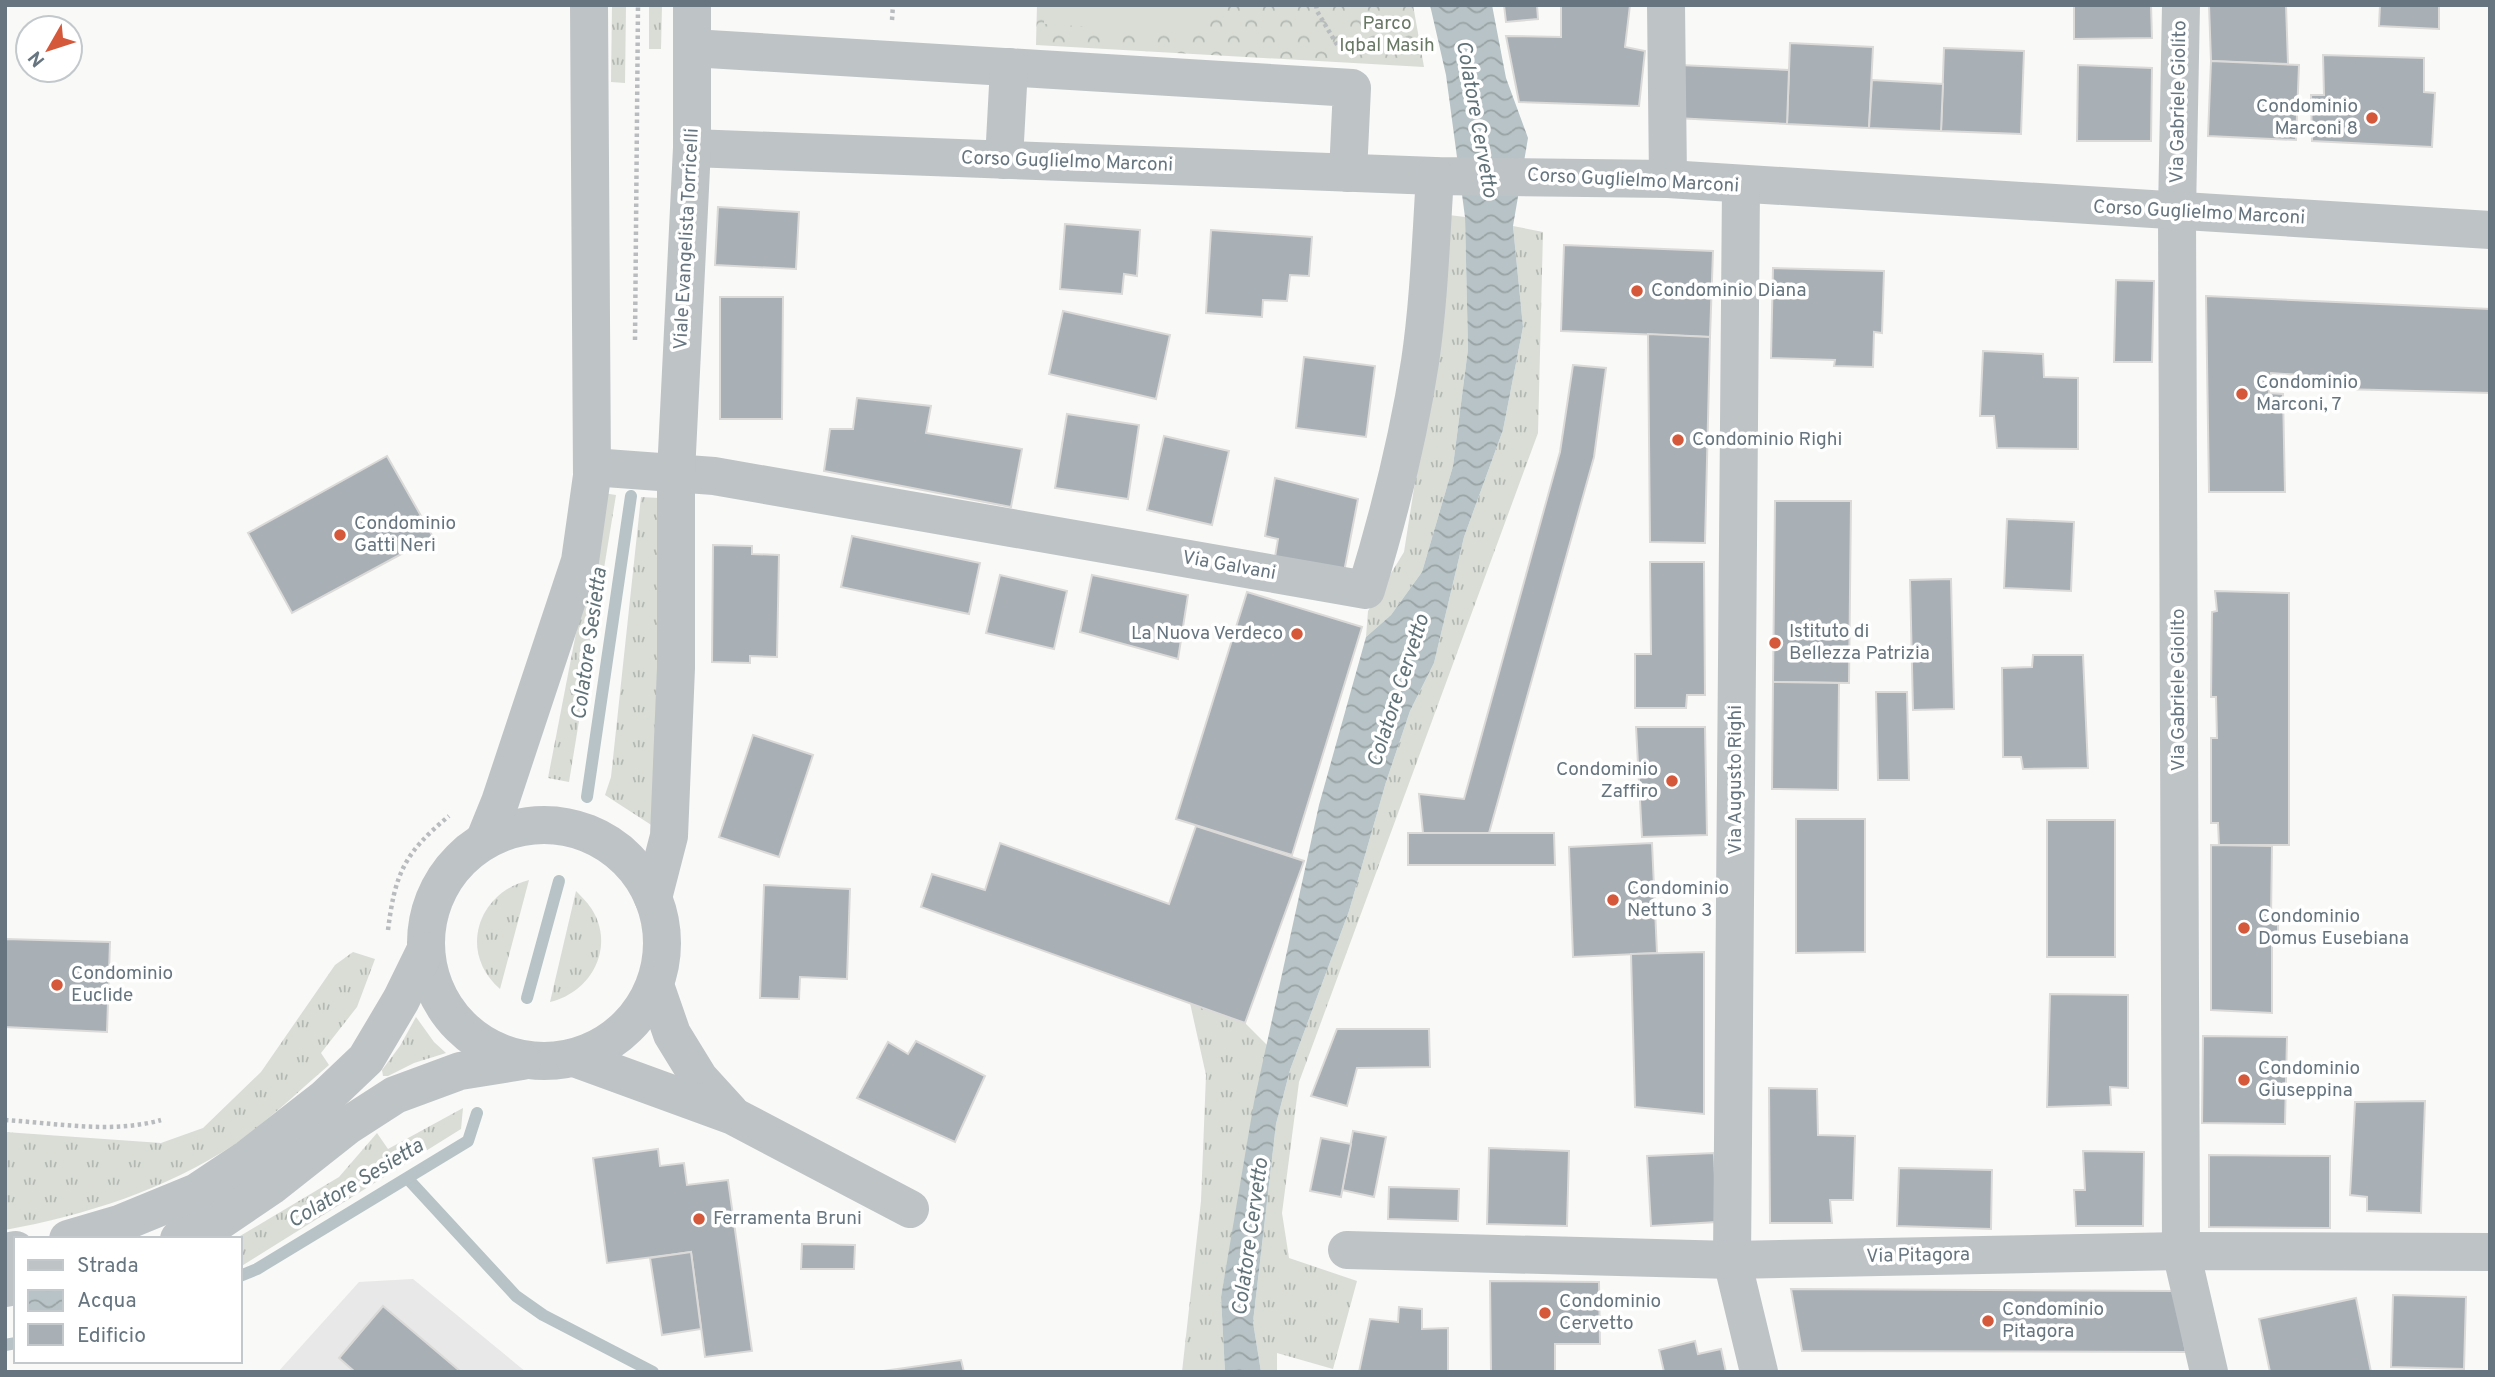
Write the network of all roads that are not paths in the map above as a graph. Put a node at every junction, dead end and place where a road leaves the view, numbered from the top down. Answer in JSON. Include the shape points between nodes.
{"nodes":[{"id":1,"x":589,"y":5,"type":"edge"},
{"id":2,"x":692,"y":5,"type":"edge"},
{"id":3,"x":1666,"y":5,"type":"edge"},
{"id":4,"x":2180,"y":5,"type":"edge"},
{"id":5,"x":692,"y":48,"type":"junction"},
{"id":6,"x":1009,"y":67,"type":"junction"},
{"id":7,"x":692,"y":148,"type":"junction"},
{"id":8,"x":1004,"y":160,"type":"junction"},
{"id":9,"x":1348,"y":173,"type":"junction"},
{"id":10,"x":1443,"y":176,"type":"junction"},
{"id":11,"x":1668,"y":179,"type":"junction"},
{"id":12,"x":1741,"y":185,"type":"junction"},
{"id":13,"x":2177,"y":212,"type":"junction"},
{"id":14,"x":2490,"y":230,"type":"edge"},
{"id":15,"x":592,"y":467,"type":"junction"},
{"id":16,"x":676,"y":473,"type":"junction"},
{"id":17,"x":485,"y":839,"type":"junction"},
{"id":18,"x":653,"y":898,"type":"junction"},
{"id":19,"x":425,"y":951,"type":"junction"},
{"id":20,"x":655,"y":985,"type":"junction"},
{"id":21,"x":574,"y":1058,"type":"junction"},
{"id":22,"x":526,"y":1060,"type":"junction"},
{"id":23,"x":733,"y":1116,"type":"junction"},
{"id":24,"x":910,"y":1209,"type":"dead end"},
{"id":25,"x":75,"y":1237,"type":"edge"},
{"id":26,"x":184,"y":1237,"type":"edge"},
{"id":27,"x":1347,"y":1250,"type":"dead end"},
{"id":28,"x":2182,"y":1251,"type":"junction"},
{"id":29,"x":2490,"y":1252,"type":"edge"},
{"id":30,"x":1732,"y":1260,"type":"junction"},
{"id":31,"x":1759,"y":1372,"type":"edge"},
{"id":32,"x":2209,"y":1372,"type":"edge"}],
"edges":[{"from":1,"to":15,"type":"street"},
{"from":2,"to":5,"type":"street","name":"Viale Evangelista Torricelli"},
{"from":3,"to":11,"type":"street"},
{"from":4,"to":13,"type":"street","name":"Via Gabriele Giolito"},
{"from":5,"to":6,"type":"street"},
{"from":5,"to":7,"type":"street","name":"Viale Evangelista Torricelli"},
{"from":6,"to":8,"type":"street"},
{"from":6,"to":9,"type":"street","via":[[1352,88]]},
{"from":7,"to":8,"type":"street","name":"Corso Guglielmo Marconi"},
{"from":7,"to":16,"type":"street","name":"Viale Evangelista Torricelli"},
{"from":8,"to":9,"type":"street","name":"Corso Guglielmo Marconi"},
{"from":9,"to":10,"type":"street","name":"Corso Guglielmo Marconi"},
{"from":10,"to":11,"type":"street","name":"Corso Guglielmo Marconi"},
{"from":10,"to":16,"type":"street","name":"Via Galvani","via":[[1420,361],[1392,505],[1366,590],[727,478]]},
{"from":11,"to":12,"type":"street","name":"Corso Guglielmo Marconi"},
{"from":12,"to":13,"type":"street","name":"Corso Guglielmo Marconi"},
{"from":12,"to":30,"type":"street","name":"Via Augusto Righi"},
{"from":13,"to":14,"type":"street","name":"Corso Guglielmo Marconi"},
{"from":13,"to":28,"type":"street","name":"Via Gabriele Giolito"},
{"from":15,"to":16,"type":"street"},
{"from":15,"to":17,"type":"street","via":[[580,561]]},
{"from":16,"to":18,"type":"street","name":"Viale Evangelista Torricelli","via":[[676,668],[669,836]]},
{"from":17,"to":18,"type":"street","via":[[523,826],[563,825],[601,839],[632,864]]},
{"from":17,"to":19,"type":"street","via":[[459,860],[439,886],[427,918]]},
{"from":18,"to":20,"type":"street","via":[[662,937]]},
{"from":19,"to":22,"type":"street","via":[[435,989],[457,1023],[488,1048]]},
{"from":19,"to":25,"type":"street","via":[[366,1059],[325,1098],[197,1192]]},
{"from":20,"to":21,"type":"street","via":[[636,1017],[618,1034]]},
{"from":20,"to":23,"type":"street","via":[[672,1034],[699,1078]]},
{"from":21,"to":22,"type":"street"},
{"from":21,"to":23,"type":"street"},
{"from":22,"to":26,"type":"street","via":[[460,1071],[395,1095],[215,1224]]},
{"from":23,"to":24,"type":"street"},
{"from":27,"to":30,"type":"street","name":"Via Pitagora"},
{"from":28,"to":29,"type":"street","name":"Via Pitagora"},
{"from":28,"to":30,"type":"street","name":"Via Pitagora"},
{"from":28,"to":32,"type":"street","name":"Via Gabriele Giolito"},
{"from":30,"to":31,"type":"street","name":"Via Augusto Righi"}]}
